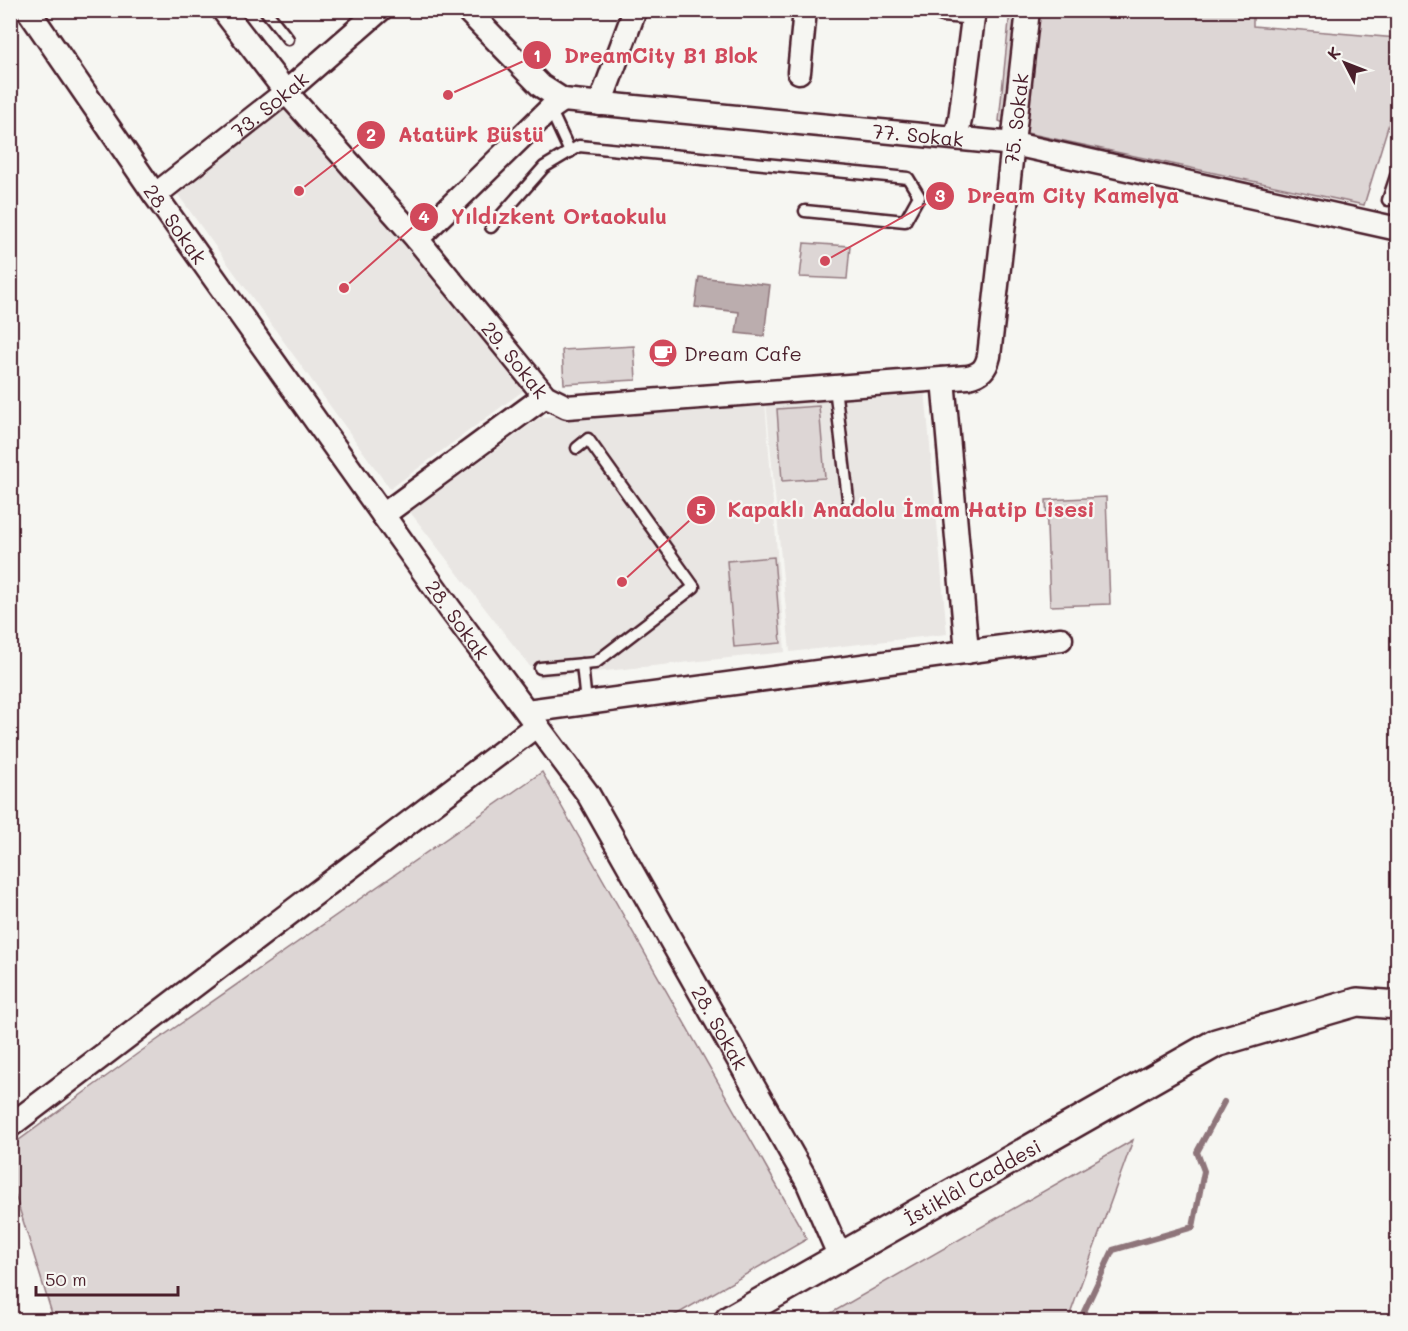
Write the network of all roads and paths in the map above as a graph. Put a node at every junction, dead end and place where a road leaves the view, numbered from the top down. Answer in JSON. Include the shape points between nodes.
{"nodes":[{"id":1,"x":28,"y":10,"type":"edge"},
{"id":2,"x":223,"y":10,"type":"edge"},
{"id":3,"x":265,"y":10,"type":"edge"},
{"id":4,"x":380,"y":10,"type":"edge"},
{"id":5,"x":467,"y":10,"type":"edge"},
{"id":6,"x":634,"y":10,"type":"edge"},
{"id":7,"x":804,"y":10,"type":"edge"},
{"id":8,"x":943,"y":10,"type":"edge"},
{"id":9,"x":1028,"y":10,"type":"edge"},
{"id":10,"x":974,"y":12,"type":"edge"},
{"id":11,"x":288,"y":39,"type":"dead end"},
{"id":12,"x":799,"y":72,"type":"dead end"},
{"id":13,"x":286,"y":92,"type":"junction"},
{"id":14,"x":600,"y":104,"type":"junction"},
{"id":15,"x":557,"y":105,"type":"junction"},
{"id":16,"x":956,"y":137,"type":"junction"},
{"id":17,"x":1014,"y":144,"type":"junction"},
{"id":18,"x":570,"y":152,"type":"junction"},
{"id":19,"x":1398,"y":170,"type":"edge"},
{"id":20,"x":154,"y":195,"type":"junction"},
{"id":21,"x":1388,"y":200,"type":"dead end"},
{"id":22,"x":805,"y":211,"type":"dead end"},
{"id":23,"x":491,"y":226,"type":"dead end"},
{"id":24,"x":1398,"y":229,"type":"edge"},
{"id":25,"x":417,"y":239,"type":"junction"},
{"id":26,"x":984,"y":369,"type":"joint"},
{"id":27,"x":943,"y":379,"type":"junction"},
{"id":28,"x":835,"y":387,"type":"junction"},
{"id":29,"x":545,"y":396,"type":"junction"},
{"id":30,"x":577,"y":447,"type":"dead end"},
{"id":31,"x":848,"y":499,"type":"dead end"},
{"id":32,"x":383,"y":515,"type":"junction"},
{"id":33,"x":1061,"y":639,"type":"dead end"},
{"id":34,"x":967,"y":652,"type":"junction"},
{"id":35,"x":582,"y":664,"type":"junction"},
{"id":36,"x":540,"y":668,"type":"dead end"},
{"id":37,"x":586,"y":703,"type":"junction"},
{"id":38,"x":532,"y":718,"type":"junction"},
{"id":39,"x":1398,"y":1005,"type":"edge"},
{"id":40,"x":10,"y":1126,"type":"edge"},
{"id":41,"x":840,"y":1257,"type":"junction"},
{"id":42,"x":729,"y":1320,"type":"edge"}],
"edges":[{"from":1,"to":20,"type":"street","name":"28. Sokak"},
{"from":2,"to":13,"type":"street","name":"29. Sokak"},
{"from":3,"to":11,"type":"lane"},
{"from":4,"to":13,"type":"street","name":"73. Sokak"},
{"from":5,"to":15,"type":"street","name":"77. Sokak"},
{"from":6,"to":14,"type":"street"},
{"from":7,"to":12,"type":"street"},
{"from":8,"to":10,"type":"street"},
{"from":9,"to":17,"type":"street","name":"75. Sokak"},
{"from":10,"to":16,"type":"street"},
{"from":13,"to":20,"type":"street","name":"73. Sokak"},
{"from":13,"to":25,"type":"street","name":"29. Sokak"},
{"from":14,"to":15,"type":"street","name":"77. Sokak"},
{"from":14,"to":16,"type":"street","name":"77. Sokak"},
{"from":15,"to":18,"type":"lane"},
{"from":15,"to":25,"type":"street"},
{"from":16,"to":17,"type":"street","name":"77. Sokak"},
{"from":17,"to":24,"type":"street","name":"77. Sokak"},
{"from":17,"to":26,"type":"street","name":"75. Sokak","via":[[989,356]]},
{"from":18,"to":22,"type":"lane","via":[[579,146],[908,178],[919,196],[904,221]]},
{"from":18,"to":23,"type":"lane","via":[[544,167]]},
{"from":19,"to":21,"type":"lane"},
{"from":20,"to":32,"type":"street","name":"28. Sokak"},
{"from":25,"to":29,"type":"street","name":"29. Sokak"},
{"from":26,"to":27,"type":"street","name":"29. Sokak","via":[[974,375]]},
{"from":27,"to":28,"type":"street","name":"29. Sokak"},
{"from":27,"to":34,"type":"street"},
{"from":28,"to":29,"type":"street","name":"29. Sokak","via":[[567,407]]},
{"from":28,"to":31,"type":"lane"},
{"from":29,"to":32,"type":"street"},
{"from":30,"to":35,"type":"lane","via":[[588,439],[694,587],[595,663]]},
{"from":32,"to":38,"type":"street","name":"28. Sokak"},
{"from":33,"to":34,"type":"street"},
{"from":34,"to":37,"type":"street"},
{"from":35,"to":36,"type":"lane"},
{"from":35,"to":37,"type":"lane"},
{"from":37,"to":38,"type":"street"},
{"from":38,"to":40,"type":"street"},
{"from":38,"to":41,"type":"street","name":"28. Sokak","via":[[606,825],[807,1181]]},
{"from":39,"to":41,"type":"street","name":"İstiklâl Caddesi","via":[[1357,1002],[1216,1043]]},
{"from":41,"to":42,"type":"street","name":"İstiklâl Caddesi"}]}
